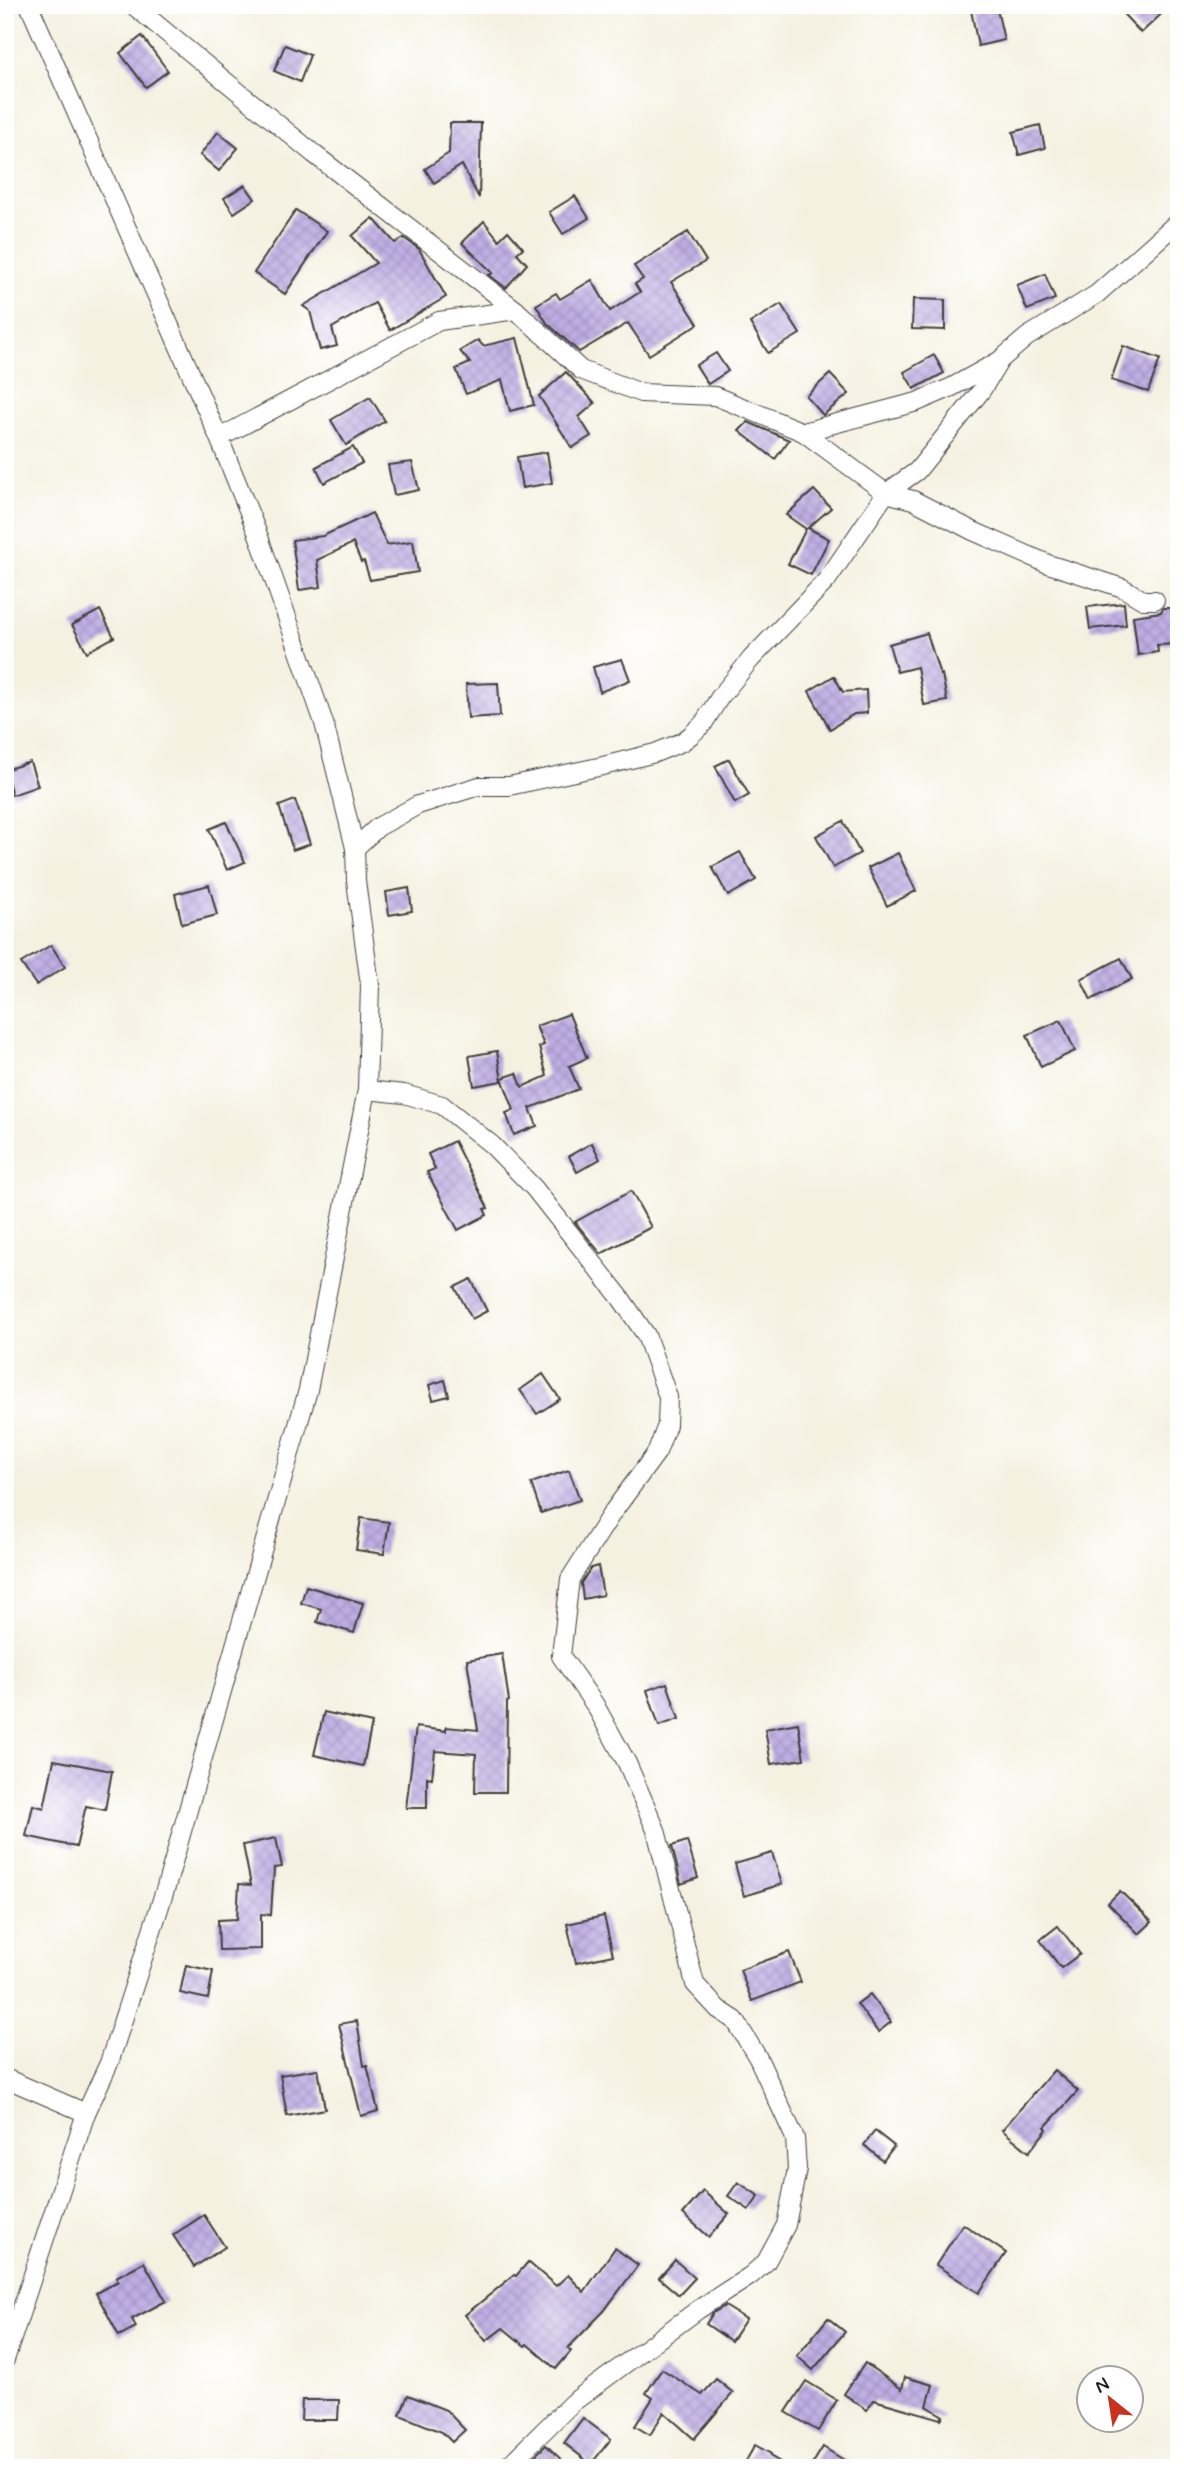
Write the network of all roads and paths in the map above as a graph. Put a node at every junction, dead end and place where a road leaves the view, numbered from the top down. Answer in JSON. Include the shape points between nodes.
{"nodes":[{"id":1,"x":29,"y":5,"type":"edge"},
{"id":2,"x":133,"y":5,"type":"edge"},
{"id":3,"x":1179,"y":221,"type":"edge"},
{"id":4,"x":516,"y":310,"type":"junction"},
{"id":5,"x":1000,"y":360,"type":"junction"},
{"id":6,"x":803,"y":432,"type":"junction"},
{"id":7,"x":219,"y":438,"type":"junction"},
{"id":8,"x":886,"y":493,"type":"junction"},
{"id":9,"x":1155,"y":600,"type":"dead end"},
{"id":10,"x":355,"y":848,"type":"junction"},
{"id":11,"x":367,"y":1090,"type":"junction"},
{"id":12,"x":5,"y":2078,"type":"edge"},
{"id":13,"x":86,"y":2113,"type":"junction"},
{"id":14,"x":5,"y":2360,"type":"edge"},
{"id":15,"x":506,"y":2468,"type":"edge"}],
"edges":[{"from":1,"to":7,"type":"street"},
{"from":2,"to":4,"type":"street"},
{"from":3,"to":5,"type":"street","via":[[1097,294],[1027,337]]},
{"from":4,"to":6,"type":"street","via":[[581,370],[641,393],[715,396]]},
{"from":4,"to":7,"type":"street","via":[[439,321]]},
{"from":5,"to":6,"type":"street","via":[[917,402]]},
{"from":5,"to":8,"type":"street","via":[[917,471]]},
{"from":6,"to":8,"type":"street"},
{"from":7,"to":10,"type":"street","via":[[324,723]]},
{"from":8,"to":9,"type":"street","via":[[913,500],[1048,564],[1123,588],[1143,600]]},
{"from":8,"to":10,"type":"street","via":[[827,580],[751,659],[703,724],[682,742],[603,766],[509,786],[479,786],[418,805],[378,827]]},
{"from":10,"to":11,"type":"street","via":[[370,985]]},
{"from":11,"to":13,"type":"street","via":[[308,1390],[166,1887],[109,2063]]},
{"from":11,"to":15,"type":"street","via":[[442,1105],[492,1145],[534,1188],[646,1335],[668,1396],[667,1425],[657,1452],[570,1578],[561,1656],[602,1717],[656,1830],[695,1984],[718,2010],[736,2020],[795,2137],[797,2169],[786,2225],[765,2262],[572,2403]]},
{"from":12,"to":13,"type":"street"},
{"from":13,"to":14,"type":"street"}]}
